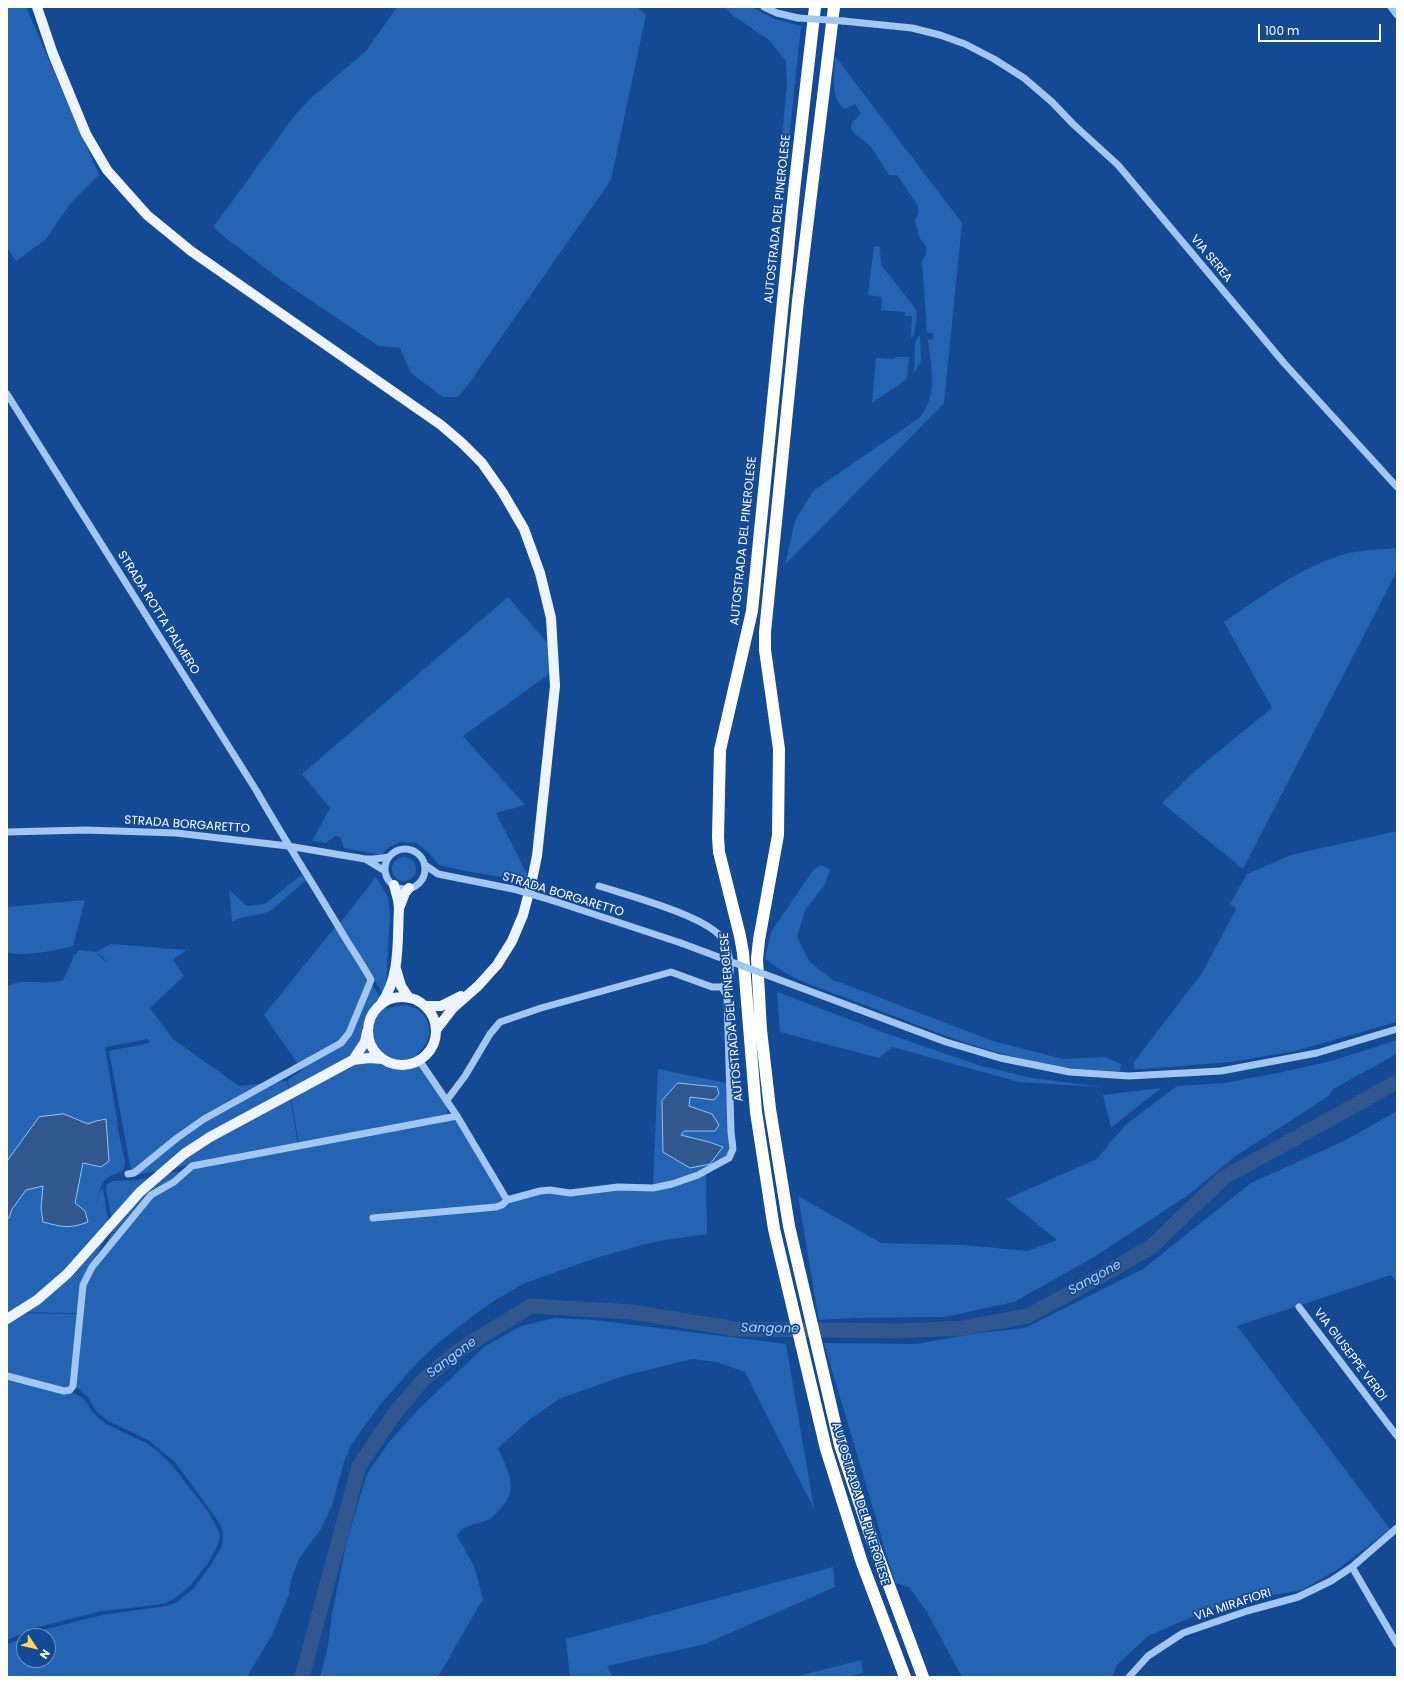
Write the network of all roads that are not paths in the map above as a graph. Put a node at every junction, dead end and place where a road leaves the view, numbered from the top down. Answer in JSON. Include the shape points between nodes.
{"nodes":[{"id":1,"x":37,"y":7,"type":"edge"},
{"id":2,"x":764,"y":7,"type":"edge"},
{"id":3,"x":815,"y":7,"type":"edge"},
{"id":4,"x":834,"y":7,"type":"edge"},
{"id":5,"x":1391,"y":7,"type":"edge"},
{"id":6,"x":1397,"y":15,"type":"edge"},
{"id":7,"x":7,"y":394,"type":"edge"},
{"id":8,"x":1397,"y":487,"type":"edge"},
{"id":9,"x":7,"y":832,"type":"edge"},
{"id":10,"x":288,"y":846,"type":"junction"},
{"id":11,"x":389,"y":857,"type":"junction"},
{"id":12,"x":365,"y":859,"type":"junction"},
{"id":13,"x":425,"y":865,"type":"junction"},
{"id":14,"x":385,"y":872,"type":"junction"},
{"id":15,"x":438,"y":874,"type":"junction"},
{"id":16,"x":424,"y":876,"type":"junction"},
{"id":17,"x":394,"y":885,"type":"junction"},
{"id":18,"x":599,"y":886,"type":"dead end"},
{"id":19,"x":409,"y":888,"type":"junction"},
{"id":20,"x":399,"y":908,"type":"junction"},
{"id":21,"x":396,"y":969,"type":"junction"},
{"id":22,"x":478,"y":986,"type":"junction"},
{"id":23,"x":722,"y":987,"type":"junction"},
{"id":24,"x":409,"y":998,"type":"junction"},
{"id":25,"x":425,"y":1006,"type":"junction"},
{"id":26,"x":378,"y":1007,"type":"junction"},
{"id":27,"x":368,"y":1030,"type":"junction"},
{"id":28,"x":436,"y":1030,"type":"junction"},
{"id":29,"x":1397,"y":1030,"type":"edge"},
{"id":30,"x":383,"y":1059,"type":"junction"},
{"id":31,"x":353,"y":1060,"type":"junction"},
{"id":32,"x":419,"y":1060,"type":"junction"},
{"id":33,"x":446,"y":1100,"type":"junction"},
{"id":34,"x":457,"y":1116,"type":"junction"},
{"id":35,"x":128,"y":1174,"type":"dead end"},
{"id":36,"x":506,"y":1200,"type":"junction"},
{"id":37,"x":373,"y":1218,"type":"dead end"},
{"id":38,"x":1299,"y":1307,"type":"dead end"},
{"id":39,"x":7,"y":1319,"type":"edge"},
{"id":40,"x":7,"y":1376,"type":"edge"},
{"id":41,"x":1397,"y":1436,"type":"edge"},
{"id":42,"x":1397,"y":1528,"type":"edge"},
{"id":43,"x":1352,"y":1567,"type":"junction"},
{"id":44,"x":1397,"y":1644,"type":"edge"},
{"id":45,"x":905,"y":1677,"type":"edge"},
{"id":46,"x":923,"y":1677,"type":"edge"},
{"id":47,"x":1129,"y":1677,"type":"edge"}],
"edges":[{"from":1,"to":22,"type":"main road","via":[[86,134],[107,170],[147,215],[197,256],[441,425],[482,463],[524,529],[540,573],[551,618],[555,686],[546,779],[537,856],[522,915],[512,941],[497,965]]},
{"from":2,"to":8,"type":"street","name":"VIA SEREA","bridge":true,"via":[[798,18],[912,28],[940,35],[965,44],[1024,78],[1118,165],[1284,364]]},
{"from":3,"to":45,"type":"highway","name":"AUTOSTRADA DEL PINEROLESE","via":[[752,610],[720,750],[718,838],[719,852],[742,947],[756,1112],[774,1228],[826,1449],[862,1563]]},
{"from":4,"to":46,"type":"highway","name":"AUTOSTRADA DEL PINEROLESE","via":[[798,301],[764,632],[779,749],[778,835],[759,940],[761,1030],[770,1109],[789,1226],[840,1445]]},
{"from":5,"to":6,"type":"street"},
{"from":7,"to":10,"type":"street","name":"STRADA ROTTA PALMERO","via":[[256,790]]},
{"from":9,"to":10,"type":"street","name":"STRADA BORGARETTO","via":[[86,830],[176,833]]},
{"from":10,"to":12,"type":"street","name":"STRADA BORGARETTO"},
{"from":10,"to":35,"type":"street","name":"STRADA ROTTA PALMERO","via":[[296,855],[371,980],[349,1033],[335,1047],[204,1119],[134,1173]]},
{"from":11,"to":12,"type":"street","name":"STRADA BORGARETTO"},
{"from":11,"to":13,"type":"street","via":[[399,849],[409,849],[420,855]]},
{"from":11,"to":14,"type":"street"},
{"from":12,"to":14,"type":"street","name":"STRADA BORGARETTO"},
{"from":13,"to":15,"type":"street","name":"STRADA BORGARETTO"},
{"from":13,"to":16,"type":"street"},
{"from":14,"to":17,"type":"street","via":[[388,880]]},
{"from":15,"to":16,"type":"street","name":"STRADA BORGARETTO"},
{"from":15,"to":29,"type":"street","name":"STRADA BORGARETTO","bridge":true,"via":[[513,889],[552,900],[681,943],[946,1042],[1000,1058],[1070,1072],[1130,1076],[1221,1071],[1317,1053]]},
{"from":16,"to":19,"type":"street","via":[[419,883]]},
{"from":17,"to":19,"type":"street"},
{"from":17,"to":20,"type":"main road"},
{"from":18,"to":23,"type":"street","via":[[695,919],[717,933],[724,940],[730,960],[730,976]]},
{"from":19,"to":20,"type":"main road"},
{"from":20,"to":21,"type":"main road"},
{"from":21,"to":24,"type":"main road","via":[[401,986]]},
{"from":21,"to":26,"type":"main road","via":[[390,990]]},
{"from":22,"to":25,"type":"main road","via":[[447,1004]]},
{"from":22,"to":28,"type":"main road","via":[[453,1008]]},
{"from":23,"to":33,"type":"street","via":[[712,987],[671,972],[500,1022]]},
{"from":23,"to":36,"type":"street","via":[[727,996],[733,1149],[729,1158],[698,1176],[659,1186],[618,1187],[570,1193],[545,1191]]},
{"from":24,"to":25,"type":"main road"},
{"from":24,"to":26,"type":"main road","via":[[389,1000]]},
{"from":25,"to":28,"type":"main road","via":[[431,1013]]},
{"from":26,"to":27,"type":"main road"},
{"from":27,"to":30,"type":"main road","via":[[370,1043]]},
{"from":27,"to":31,"type":"main road","via":[[365,1042]]},
{"from":28,"to":32,"type":"main road","via":[[431,1047]]},
{"from":30,"to":31,"type":"main road"},
{"from":30,"to":32,"type":"main road","via":[[401,1065]]},
{"from":31,"to":39,"type":"main road","via":[[210,1137],[184,1154],[140,1192],[67,1274],[37,1300]]},
{"from":32,"to":33,"type":"street"},
{"from":33,"to":34,"type":"street"},
{"from":34,"to":36,"type":"street"},
{"from":34,"to":40,"type":"street","via":[[192,1166],[174,1182],[151,1195],[92,1267],[83,1285],[73,1386],[70,1390],[64,1391]]},
{"from":36,"to":37,"type":"street","via":[[496,1207]]},
{"from":38,"to":41,"type":"street","name":"VIA GIUSEPPE VERDI"},
{"from":42,"to":43,"type":"street","name":"VIA MIRAFIORI"},
{"from":43,"to":44,"type":"street"},
{"from":43,"to":47,"type":"street","name":"VIA MIRAFIORI","via":[[1331,1581],[1298,1597],[1183,1633],[1148,1656]]}]}
